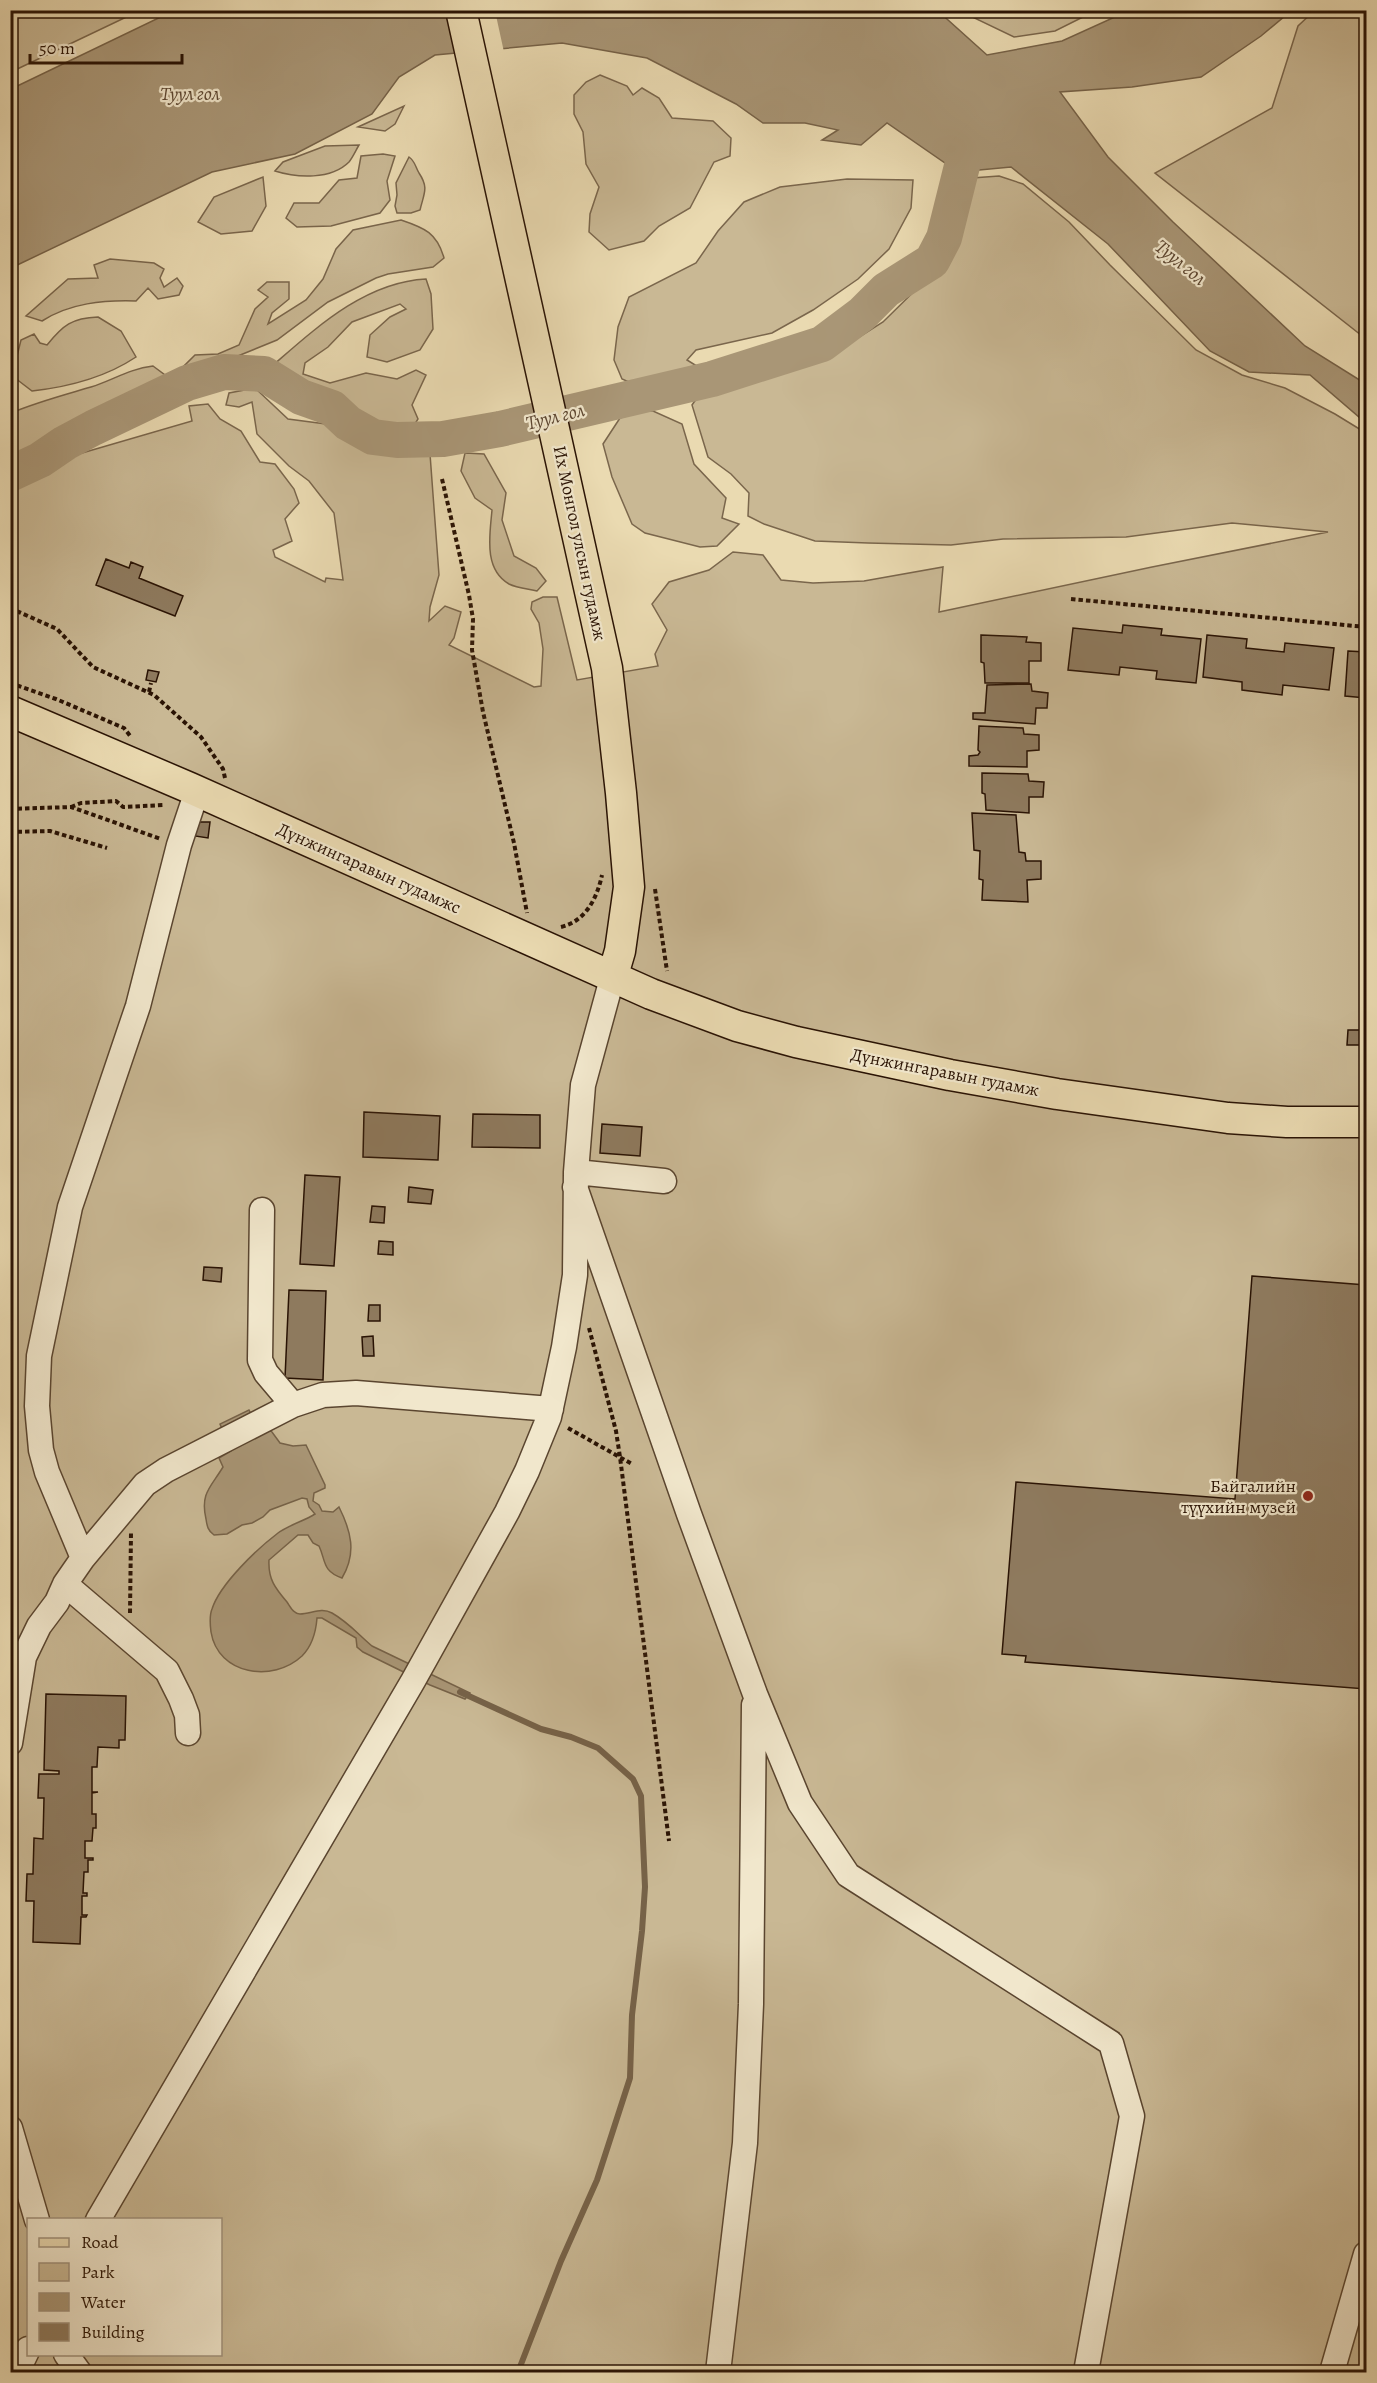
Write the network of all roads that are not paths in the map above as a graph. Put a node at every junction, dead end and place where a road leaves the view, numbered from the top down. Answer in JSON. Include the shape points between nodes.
{"nodes":[{"id":1,"x":461,"y":10,"type":"edge"},
{"id":2,"x":10,"y":711,"type":"edge"},
{"id":3,"x":203,"y":798,"type":"junction"},
{"id":4,"x":548,"y":936,"type":"joint"},
{"id":5,"x":613,"y":975,"type":"junction"},
{"id":6,"x":1366,"y":1122,"type":"edge"},
{"id":7,"x":575,"y":1179,"type":"junction"},
{"id":8,"x":664,"y":1181,"type":"dead end"},
{"id":9,"x":262,"y":1210,"type":"dead end"},
{"id":10,"x":293,"y":1405,"type":"junction"},
{"id":11,"x":550,"y":1413,"type":"junction"},
{"id":12,"x":83,"y":1558,"type":"junction"},
{"id":13,"x":65,"y":1584,"type":"junction"},
{"id":14,"x":755,"y":1694,"type":"junction"},
{"id":15,"x":188,"y":1733,"type":"dead end"},
{"id":16,"x":10,"y":1743,"type":"edge"},
{"id":17,"x":10,"y":2128,"type":"edge"},
{"id":18,"x":36,"y":2218,"type":"edge"},
{"id":19,"x":99,"y":2218,"type":"edge"},
{"id":20,"x":1366,"y":2254,"type":"edge"},
{"id":21,"x":27,"y":2351,"type":"edge"},
{"id":22,"x":67,"y":2356,"type":"edge"},
{"id":23,"x":17,"y":2373,"type":"edge"},
{"id":24,"x":79,"y":2373,"type":"edge"},
{"id":25,"x":718,"y":2373,"type":"edge"},
{"id":26,"x":1086,"y":2373,"type":"edge"},
{"id":27,"x":1332,"y":2373,"type":"edge"}],
"edges":[{"from":1,"to":5,"type":"main road","name":"Их Монгол улсын гудамж","via":[[607,668],[629,887]]},
{"from":2,"to":3,"type":"main road"},
{"from":3,"to":4,"type":"main road","name":"Дүнжингаравын гудамжс"},
{"from":3,"to":12,"type":"street","via":[[178,845],[138,1006],[70,1207],[39,1356],[37,1406],[41,1450]]},
{"from":4,"to":5,"type":"main road","name":"Дүнжингаравын гудамж"},
{"from":5,"to":6,"type":"main road","name":"Дүнжингаравын гудамж","via":[[736,1026],[960,1077],[1228,1118]]},
{"from":5,"to":7,"type":"street","via":[[583,1085]]},
{"from":7,"to":8,"type":"street"},
{"from":7,"to":11,"type":"street","via":[[575,1275]]},
{"from":7,"to":14,"type":"street","via":[[653,1414]]},
{"from":9,"to":10,"type":"street","via":[[260,1360]]},
{"from":10,"to":11,"type":"street","via":[[342,1393]]},
{"from":10,"to":12,"type":"street","via":[[155,1477],[130,1499]]},
{"from":11,"to":19,"type":"street","via":[[507,1512],[414,1681]]},
{"from":12,"to":13,"type":"street"},
{"from":13,"to":15,"type":"street","via":[[167,1671],[182,1699]]},
{"from":13,"to":16,"type":"street","via":[[24,1657]]},
{"from":14,"to":25,"type":"street","via":[[745,2143]]},
{"from":14,"to":26,"type":"street","via":[[800,1803],[848,1875],[1111,2043],[1132,2116]]},
{"from":17,"to":18,"type":"street"},
{"from":20,"to":27,"type":"street"},
{"from":21,"to":23,"type":"street"},
{"from":22,"to":24,"type":"street"}]}
